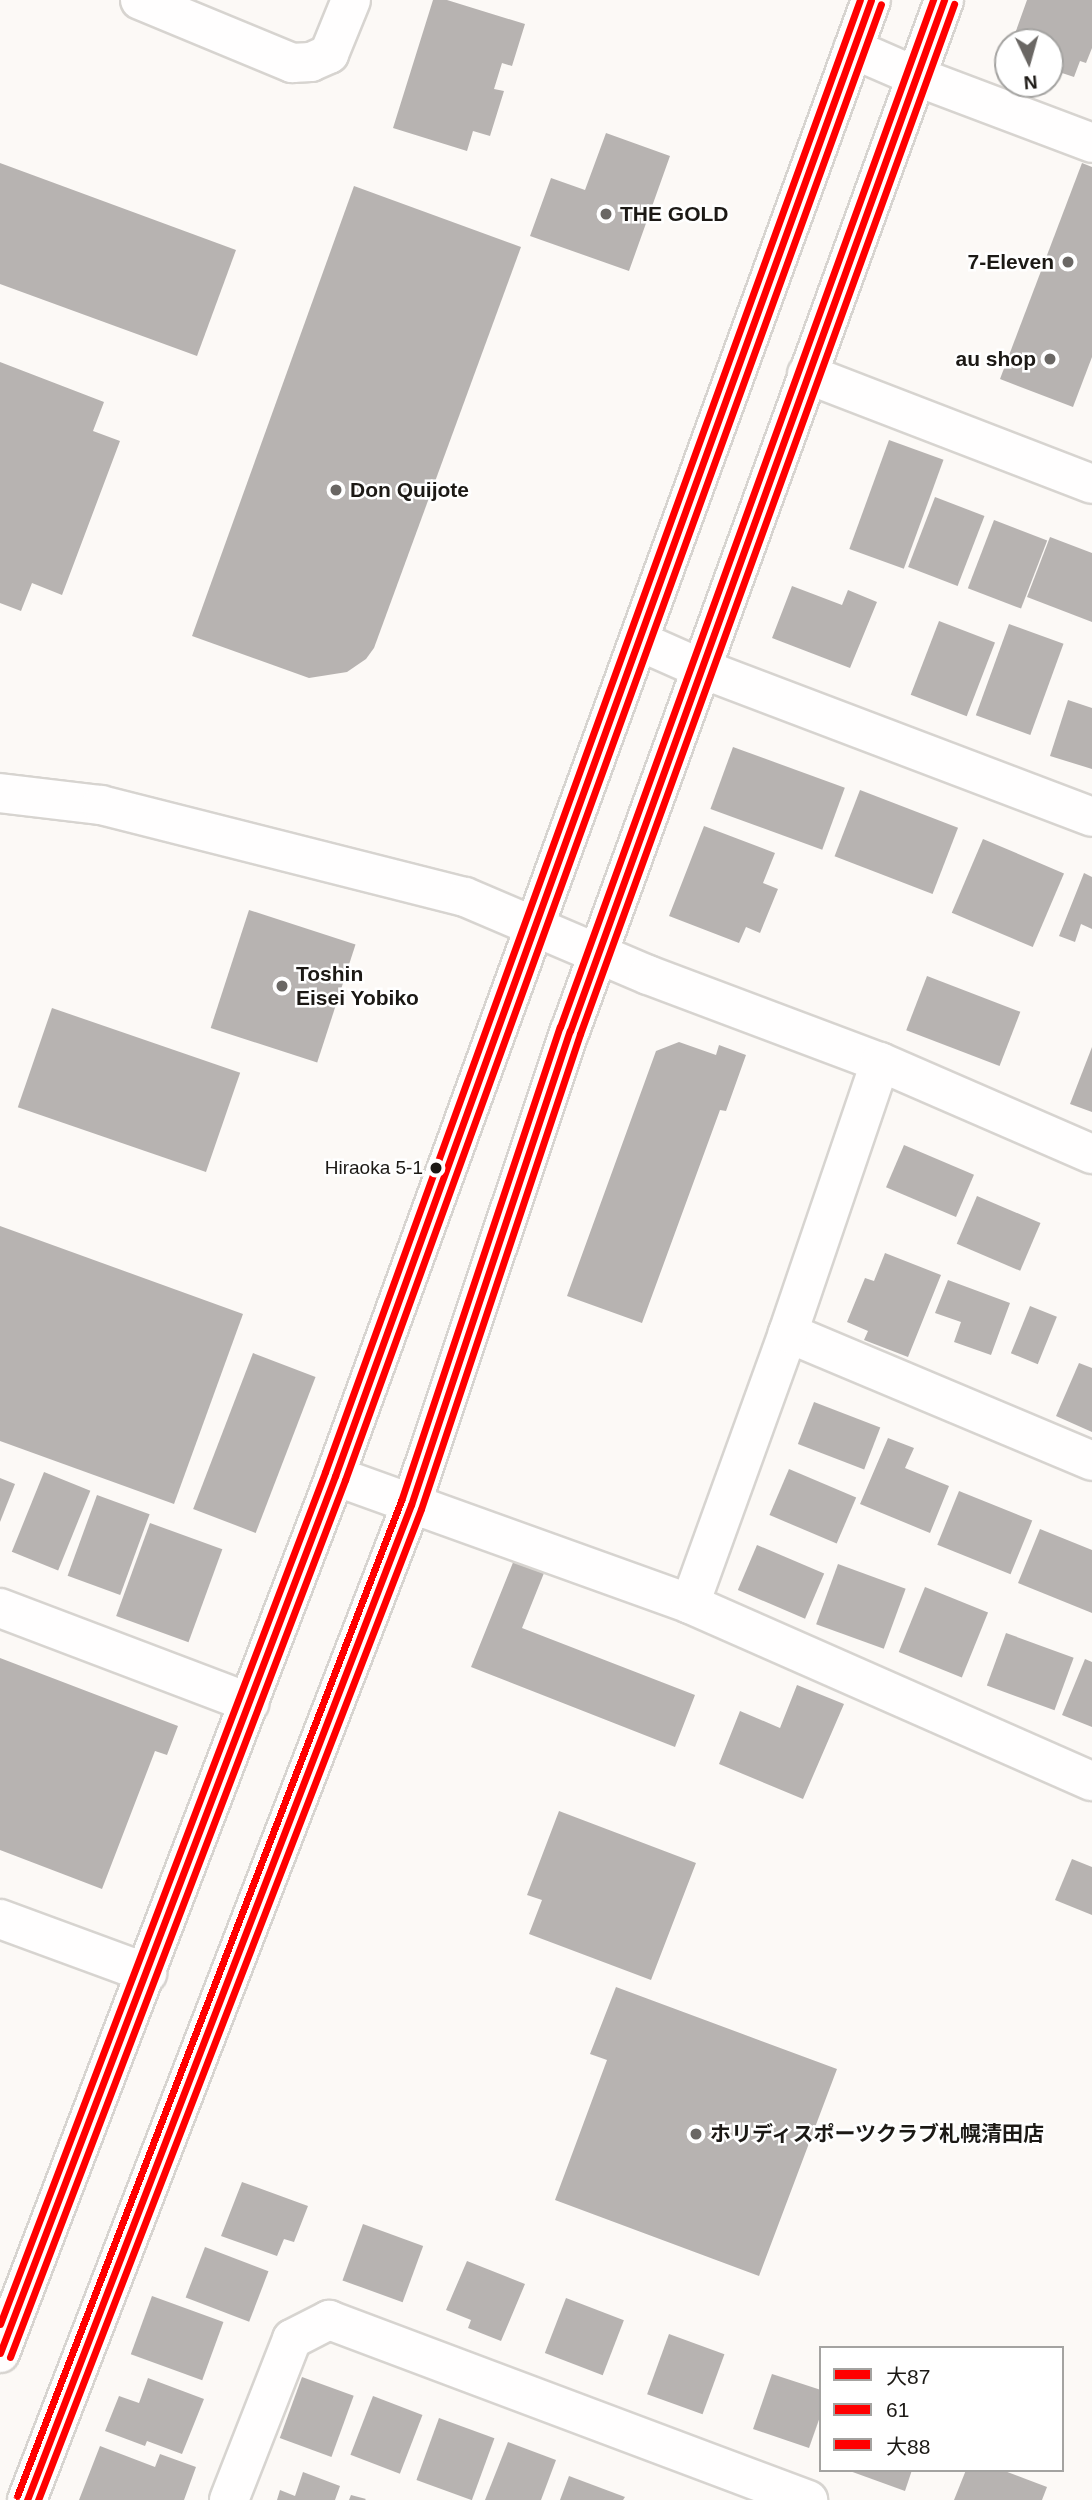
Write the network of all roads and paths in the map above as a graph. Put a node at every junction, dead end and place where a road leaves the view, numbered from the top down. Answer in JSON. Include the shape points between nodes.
{"nodes":[{"id":1,"x":140,"y":0,"type":"edge"},
{"id":2,"x":351,"y":0,"type":"edge"},
{"id":3,"x":871,"y":0,"type":"edge"},
{"id":4,"x":944,"y":0,"type":"edge"},
{"id":5,"x":853,"y":49,"type":"junction"},
{"id":6,"x":915,"y":76,"type":"junction"},
{"id":7,"x":1092,"y":143,"type":"edge"},
{"id":8,"x":807,"y":374,"type":"junction"},
{"id":9,"x":1092,"y":484,"type":"edge"},
{"id":10,"x":639,"y":641,"type":"junction"},
{"id":11,"x":701,"y":668,"type":"junction"},
{"id":12,"x":0,"y":793,"type":"edge"},
{"id":13,"x":1092,"y":817,"type":"edge"},
{"id":14,"x":536,"y":928,"type":"junction"},
{"id":15,"x":598,"y":953,"type":"junction"},
{"id":16,"x":880,"y":1062,"type":"junction"},
{"id":17,"x":1092,"y":1154,"type":"edge"},
{"id":18,"x":788,"y":1333,"type":"junction"},
{"id":19,"x":1092,"y":1461,"type":"edge"},
{"id":20,"x":335,"y":1476,"type":"junction"},
{"id":21,"x":411,"y":1506,"type":"junction"},
{"id":22,"x":690,"y":1604,"type":"junction"},
{"id":23,"x":0,"y":1608,"type":"edge"},
{"id":24,"x":250,"y":1703,"type":"junction"},
{"id":25,"x":1092,"y":1781,"type":"edge"},
{"id":26,"x":0,"y":1919,"type":"edge"},
{"id":27,"x":147,"y":1973,"type":"junction"},
{"id":28,"x":0,"y":2353,"type":"edge"},
{"id":29,"x":27,"y":2500,"type":"edge"},
{"id":30,"x":229,"y":2500,"type":"edge"},
{"id":31,"x":808,"y":2500,"type":"edge"}],
"edges":[{"from":1,"to":2,"type":"street","via":[[292,63],[311,62],[329,54]]},
{"from":3,"to":5,"type":"street"},
{"from":4,"to":6,"type":"street"},
{"from":5,"to":6,"type":"street"},
{"from":5,"to":10,"type":"street"},
{"from":6,"to":7,"type":"street"},
{"from":6,"to":8,"type":"street"},
{"from":8,"to":9,"type":"street"},
{"from":8,"to":11,"type":"street"},
{"from":10,"to":11,"type":"street"},
{"from":10,"to":14,"type":"street"},
{"from":11,"to":13,"type":"street"},
{"from":11,"to":15,"type":"street"},
{"from":12,"to":14,"type":"street","via":[[114,808],[465,897]]},
{"from":14,"to":15,"type":"street"},
{"from":14,"to":20,"type":"street"},
{"from":15,"to":16,"type":"street"},
{"from":15,"to":21,"type":"street"},
{"from":16,"to":17,"type":"street"},
{"from":16,"to":18,"type":"street"},
{"from":18,"to":19,"type":"street"},
{"from":18,"to":22,"type":"street"},
{"from":20,"to":21,"type":"street"},
{"from":20,"to":24,"type":"street"},
{"from":21,"to":22,"type":"street"},
{"from":21,"to":29,"type":"street"},
{"from":22,"to":25,"type":"street"},
{"from":23,"to":24,"type":"street"},
{"from":24,"to":27,"type":"street"},
{"from":26,"to":27,"type":"street"},
{"from":27,"to":28,"type":"street"},
{"from":30,"to":31,"type":"street","via":[[292,2339],[329,2320]]}]}
